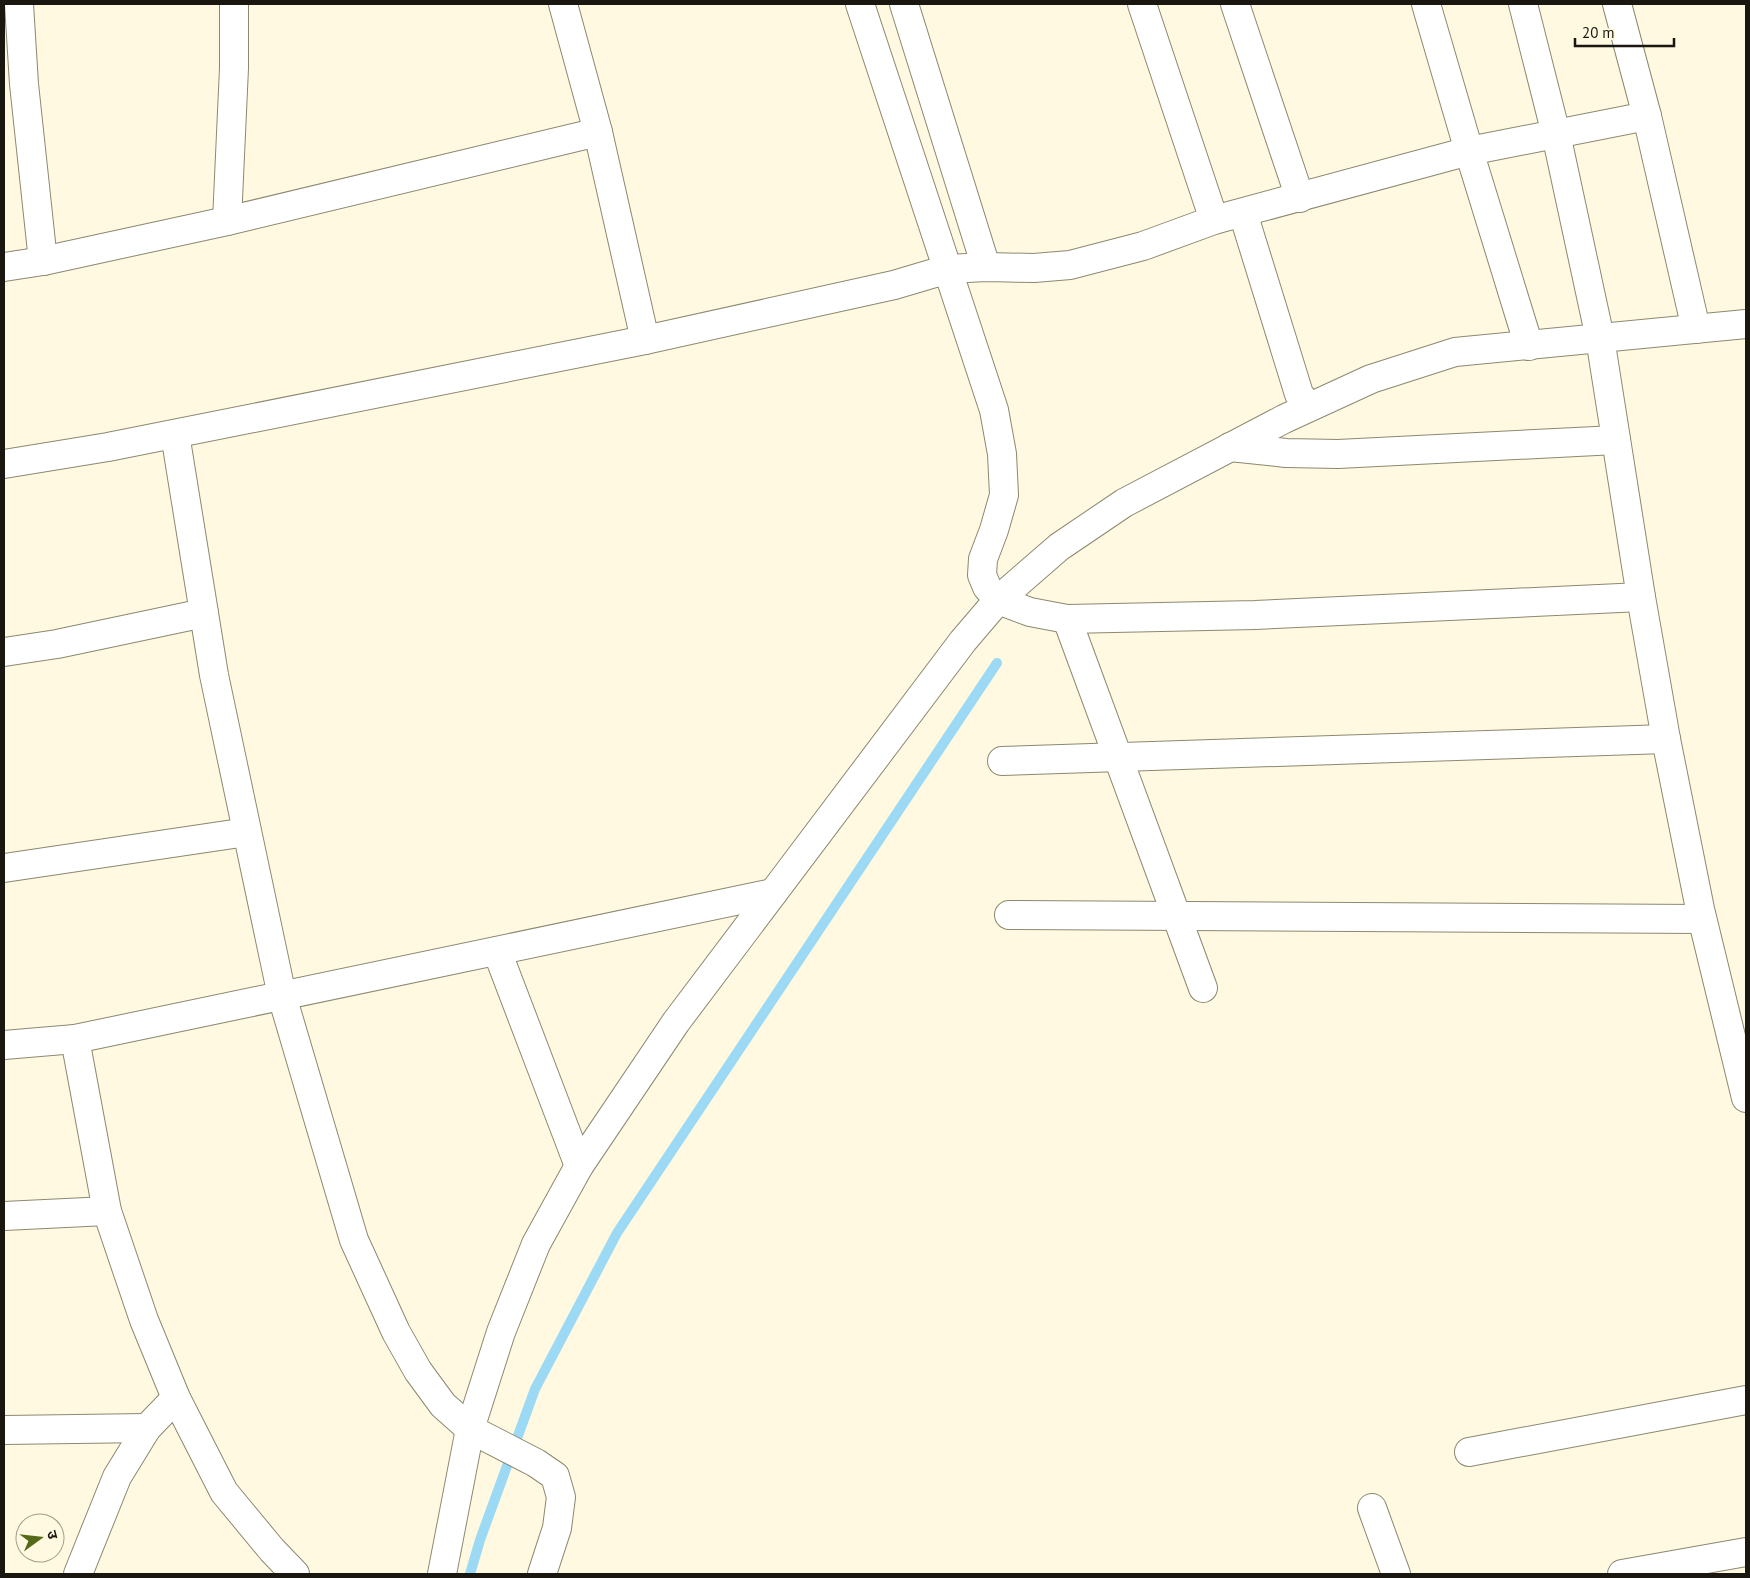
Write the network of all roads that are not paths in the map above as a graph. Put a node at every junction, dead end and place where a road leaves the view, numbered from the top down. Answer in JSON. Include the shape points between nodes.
{"nodes":[{"id":1,"x":19,"y":4,"type":"edge"},
{"id":2,"x":234,"y":4,"type":"edge"},
{"id":3,"x":563,"y":4,"type":"edge"},
{"id":4,"x":860,"y":4,"type":"edge"},
{"id":5,"x":904,"y":4,"type":"edge"},
{"id":6,"x":1142,"y":4,"type":"edge"},
{"id":7,"x":1235,"y":4,"type":"edge"},
{"id":8,"x":1426,"y":4,"type":"edge"},
{"id":9,"x":1523,"y":4,"type":"edge"},
{"id":10,"x":1617,"y":4,"type":"edge"},
{"id":11,"x":1647,"y":116,"type":"junction"},
{"id":12,"x":598,"y":132,"type":"junction"},
{"id":13,"x":1556,"y":134,"type":"junction"},
{"id":14,"x":1469,"y":152,"type":"junction"},
{"id":15,"x":1300,"y":198,"type":"junction"},
{"id":16,"x":1243,"y":213,"type":"junction"},
{"id":17,"x":1214,"y":220,"type":"junction"},
{"id":18,"x":227,"y":221,"type":"junction"},
{"id":19,"x":44,"y":261,"type":"junction"},
{"id":20,"x":4,"y":267,"type":"edge"},
{"id":21,"x":986,"y":267,"type":"junction"},
{"id":22,"x":948,"y":269,"type":"junction"},
{"id":23,"x":1746,"y":324,"type":"edge"},
{"id":24,"x":1696,"y":329,"type":"junction"},
{"id":25,"x":1600,"y":338,"type":"junction"},
{"id":26,"x":645,"y":340,"type":"junction"},
{"id":27,"x":1529,"y":346,"type":"junction"},
{"id":28,"x":1309,"y":407,"type":"junction"},
{"id":29,"x":175,"y":434,"type":"junction"},
{"id":30,"x":1616,"y":440,"type":"junction"},
{"id":31,"x":1230,"y":447,"type":"junction"},
{"id":32,"x":4,"y":464,"type":"edge"},
{"id":33,"x":1641,"y":597,"type":"junction"},
{"id":34,"x":998,"y":600,"type":"junction"},
{"id":35,"x":204,"y":613,"type":"junction"},
{"id":36,"x":1067,"y":619,"type":"junction"},
{"id":37,"x":4,"y":652,"type":"edge"},
{"id":38,"x":1666,"y":739,"type":"junction"},
{"id":39,"x":1118,"y":757,"type":"junction"},
{"id":40,"x":1002,"y":761,"type":"dead end"},
{"id":41,"x":248,"y":832,"type":"junction"},
{"id":42,"x":4,"y":868,"type":"edge"},
{"id":43,"x":773,"y":893,"type":"junction"},
{"id":44,"x":1009,"y":915,"type":"dead end"},
{"id":45,"x":1177,"y":916,"type":"junction"},
{"id":46,"x":1702,"y":919,"type":"junction"},
{"id":47,"x":497,"y":951,"type":"junction"},
{"id":48,"x":1203,"y":988,"type":"dead end"},
{"id":49,"x":282,"y":996,"type":"junction"},
{"id":50,"x":75,"y":1039,"type":"junction"},
{"id":51,"x":4,"y":1045,"type":"edge"},
{"id":52,"x":1746,"y":1098,"type":"edge"},
{"id":53,"x":579,"y":1166,"type":"junction"},
{"id":54,"x":107,"y":1211,"type":"junction"},
{"id":55,"x":4,"y":1216,"type":"edge"},
{"id":56,"x":176,"y":1398,"type":"junction"},
{"id":57,"x":1746,"y":1400,"type":"edge"},
{"id":58,"x":147,"y":1428,"type":"junction"},
{"id":59,"x":4,"y":1430,"type":"edge"},
{"id":60,"x":476,"y":1432,"type":"junction"},
{"id":61,"x":1469,"y":1452,"type":"dead end"},
{"id":62,"x":1372,"y":1508,"type":"dead end"},
{"id":63,"x":1746,"y":1552,"type":"edge"},
{"id":64,"x":289,"y":1572,"type":"edge"},
{"id":65,"x":78,"y":1574,"type":"edge"},
{"id":66,"x":442,"y":1574,"type":"edge"},
{"id":67,"x":542,"y":1574,"type":"edge"},
{"id":68,"x":1396,"y":1574,"type":"edge"},
{"id":69,"x":1622,"y":1574,"type":"edge"}],
"edges":[{"from":1,"to":19,"type":"street","via":[[24,84]]},
{"from":2,"to":18,"type":"street"},
{"from":3,"to":12,"type":"street"},
{"from":4,"to":22,"type":"street"},
{"from":5,"to":21,"type":"street"},
{"from":6,"to":17,"type":"street"},
{"from":7,"to":15,"type":"street"},
{"from":8,"to":14,"type":"street"},
{"from":9,"to":13,"type":"street"},
{"from":10,"to":11,"type":"street"},
{"from":11,"to":13,"type":"street"},
{"from":11,"to":24,"type":"street"},
{"from":12,"to":18,"type":"street"},
{"from":12,"to":26,"type":"street"},
{"from":13,"to":14,"type":"street"},
{"from":13,"to":25,"type":"street"},
{"from":14,"to":15,"type":"street"},
{"from":14,"to":27,"type":"street"},
{"from":15,"to":16,"type":"street"},
{"from":16,"to":17,"type":"street"},
{"from":16,"to":28,"type":"street","via":[[1300,394]]},
{"from":17,"to":21,"type":"street","via":[[1142,246],[1070,265]]},
{"from":18,"to":19,"type":"street"},
{"from":19,"to":20,"type":"street"},
{"from":21,"to":22,"type":"street"},
{"from":22,"to":26,"type":"street","via":[[894,285]]},
{"from":22,"to":34,"type":"street","via":[[994,410],[1002,454],[1004,495],[983,559],[982,575]]},
{"from":23,"to":24,"type":"street"},
{"from":24,"to":25,"type":"street"},
{"from":25,"to":27,"type":"street"},
{"from":25,"to":30,"type":"street"},
{"from":26,"to":29,"type":"street"},
{"from":27,"to":28,"type":"street","via":[[1455,352],[1371,379]]},
{"from":28,"to":31,"type":"street"},
{"from":29,"to":32,"type":"street"},
{"from":29,"to":35,"type":"street"},
{"from":30,"to":31,"type":"street","via":[[1338,454]]},
{"from":30,"to":33,"type":"street"},
{"from":31,"to":34,"type":"street","via":[[1124,503],[1059,547]]},
{"from":33,"to":36,"type":"street","via":[[1254,615]]},
{"from":33,"to":38,"type":"street"},
{"from":34,"to":36,"type":"street","via":[[1030,612]]},
{"from":34,"to":43,"type":"street","via":[[963,641]]},
{"from":35,"to":37,"type":"street"},
{"from":35,"to":41,"type":"street"},
{"from":36,"to":39,"type":"street"},
{"from":38,"to":39,"type":"street"},
{"from":38,"to":46,"type":"street"},
{"from":39,"to":40,"type":"street"},
{"from":39,"to":45,"type":"street"},
{"from":41,"to":42,"type":"street"},
{"from":41,"to":49,"type":"street"},
{"from":43,"to":47,"type":"street"},
{"from":43,"to":53,"type":"street","via":[[676,1022]]},
{"from":44,"to":45,"type":"street"},
{"from":45,"to":46,"type":"street"},
{"from":45,"to":48,"type":"street"},
{"from":46,"to":52,"type":"street"},
{"from":47,"to":49,"type":"street"},
{"from":47,"to":53,"type":"street"},
{"from":49,"to":50,"type":"street"},
{"from":49,"to":60,"type":"street","via":[[354,1240],[396,1332],[418,1371],[443,1405]]},
{"from":50,"to":51,"type":"street"},
{"from":50,"to":54,"type":"street"},
{"from":53,"to":60,"type":"street","via":[[536,1244],[501,1332]]},
{"from":54,"to":55,"type":"street"},
{"from":54,"to":56,"type":"street","via":[[144,1320]]},
{"from":56,"to":58,"type":"street"},
{"from":56,"to":64,"type":"street","via":[[224,1492]]},
{"from":57,"to":61,"type":"street"},
{"from":58,"to":59,"type":"street"},
{"from":58,"to":65,"type":"street","via":[[117,1477]]},
{"from":60,"to":66,"type":"street"},
{"from":60,"to":67,"type":"street","via":[[555,1476],[561,1497],[557,1528]]},
{"from":62,"to":68,"type":"street"},
{"from":63,"to":69,"type":"street"}]}
